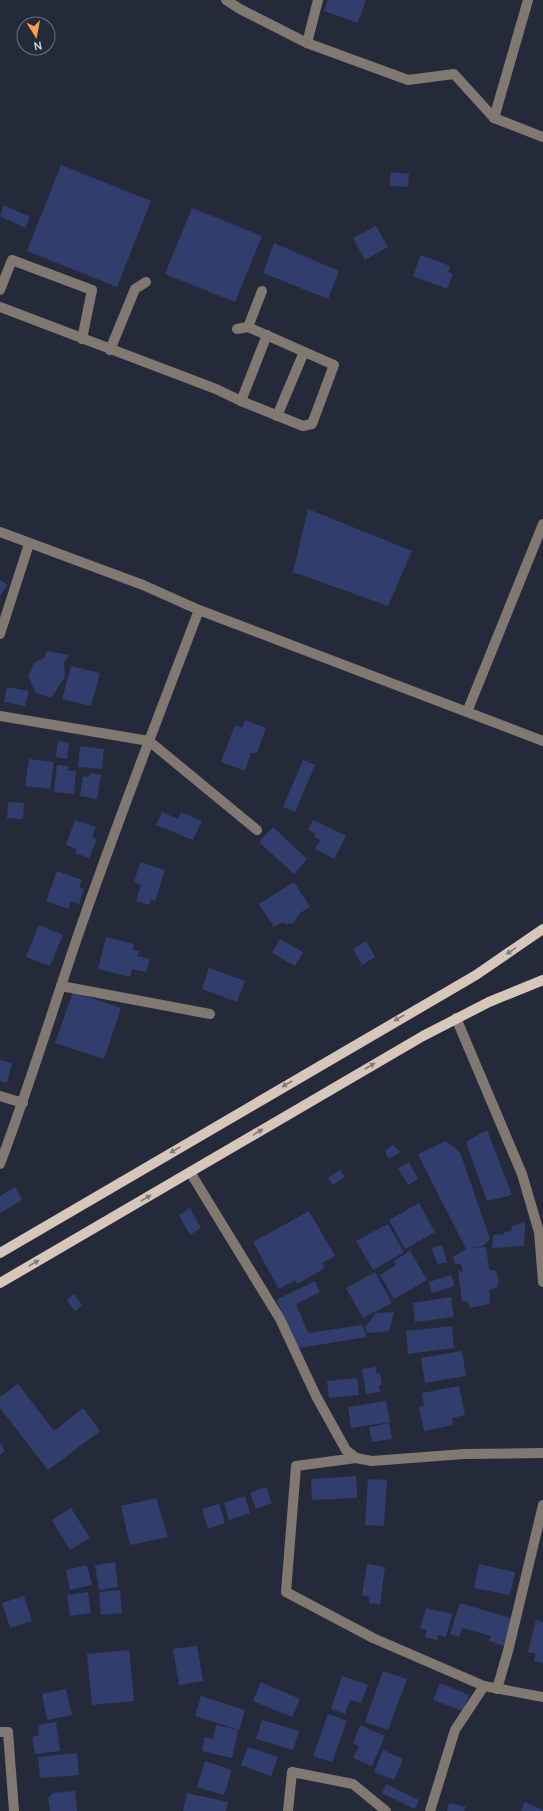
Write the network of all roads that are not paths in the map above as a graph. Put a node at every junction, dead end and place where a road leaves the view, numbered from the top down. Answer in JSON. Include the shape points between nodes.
{"nodes":[{"id":1,"x":226,"y":0,"type":"edge"},
{"id":2,"x":318,"y":0,"type":"edge"},
{"id":3,"x":528,"y":0,"type":"edge"},
{"id":4,"x":307,"y":42,"type":"junction"},
{"id":5,"x":494,"y":118,"type":"junction"},
{"id":6,"x":543,"y":137,"type":"edge"},
{"id":7,"x":146,"y":282,"type":"dead end"},
{"id":8,"x":0,"y":290,"type":"edge"},
{"id":9,"x":262,"y":291,"type":"dead end"},
{"id":10,"x":0,"y":306,"type":"edge"},
{"id":11,"x":248,"y":327,"type":"junction"},
{"id":12,"x":237,"y":329,"type":"dead end"},
{"id":13,"x":267,"y":335,"type":"junction"},
{"id":14,"x":82,"y":339,"type":"junction"},
{"id":15,"x":110,"y":350,"type":"junction"},
{"id":16,"x":304,"y":352,"type":"junction"},
{"id":17,"x":241,"y":401,"type":"junction"},
{"id":18,"x":277,"y":416,"type":"junction"},
{"id":19,"x":543,"y":524,"type":"edge"},
{"id":20,"x":0,"y":532,"type":"edge"},
{"id":21,"x":29,"y":544,"type":"junction"},
{"id":22,"x":199,"y":610,"type":"junction"},
{"id":23,"x":0,"y":634,"type":"edge"},
{"id":24,"x":466,"y":712,"type":"junction"},
{"id":25,"x":0,"y":716,"type":"edge"},
{"id":26,"x":149,"y":741,"type":"junction"},
{"id":27,"x":543,"y":741,"type":"edge"},
{"id":28,"x":257,"y":830,"type":"dead end"},
{"id":29,"x":543,"y":929,"type":"edge"},
{"id":30,"x":543,"y":980,"type":"edge"},
{"id":31,"x":61,"y":986,"type":"junction"},
{"id":32,"x":210,"y":1014,"type":"dead end"},
{"id":33,"x":456,"y":1018,"type":"junction"},
{"id":34,"x":0,"y":1096,"type":"edge"},
{"id":35,"x":23,"y":1103,"type":"junction"},
{"id":36,"x":0,"y":1164,"type":"edge"},
{"id":37,"x":190,"y":1172,"type":"junction"},
{"id":38,"x":0,"y":1254,"type":"edge"},
{"id":39,"x":543,"y":1282,"type":"edge"},
{"id":40,"x":0,"y":1283,"type":"edge"},
{"id":41,"x":543,"y":1454,"type":"edge"},
{"id":42,"x":356,"y":1458,"type":"junction"},
{"id":43,"x":543,"y":1505,"type":"edge"},
{"id":44,"x":484,"y":1686,"type":"junction"},
{"id":45,"x":497,"y":1688,"type":"junction"},
{"id":46,"x":543,"y":1697,"type":"edge"},
{"id":47,"x":0,"y":1732,"type":"edge"},
{"id":48,"x":14,"y":1811,"type":"edge"},
{"id":49,"x":288,"y":1811,"type":"edge"},
{"id":50,"x":386,"y":1811,"type":"edge"},
{"id":51,"x":430,"y":1811,"type":"edge"}],
"edges":[{"from":1,"to":4,"type":"street"},
{"from":2,"to":4,"type":"street"},
{"from":3,"to":5,"type":"street"},
{"from":4,"to":5,"type":"street","via":[[408,80],[454,74]]},
{"from":5,"to":6,"type":"street"},
{"from":7,"to":15,"type":"street","via":[[135,289]]},
{"from":8,"to":14,"type":"street","via":[[12,260],[92,290]]},
{"from":9,"to":11,"type":"street"},
{"from":10,"to":14,"type":"street"},
{"from":11,"to":12,"type":"street"},
{"from":11,"to":13,"type":"street"},
{"from":13,"to":16,"type":"street"},
{"from":13,"to":17,"type":"street"},
{"from":14,"to":15,"type":"street"},
{"from":15,"to":17,"type":"street","via":[[216,389]]},
{"from":16,"to":18,"type":"street"},
{"from":16,"to":18,"type":"street","via":[[334,365],[312,424],[303,426]]},
{"from":17,"to":18,"type":"street"},
{"from":19,"to":24,"type":"street"},
{"from":20,"to":21,"type":"street"},
{"from":21,"to":22,"type":"street","via":[[143,585]]},
{"from":21,"to":23,"type":"street"},
{"from":22,"to":24,"type":"street"},
{"from":22,"to":26,"type":"street"},
{"from":24,"to":27,"type":"street"},
{"from":25,"to":26,"type":"street"},
{"from":26,"to":28,"type":"street"},
{"from":26,"to":31,"type":"street"},
{"from":29,"to":38,"type":"main road","one_way":true,"via":[[476,975]]},
{"from":30,"to":33,"type":"main road"},
{"from":31,"to":32,"type":"street"},
{"from":31,"to":35,"type":"street"},
{"from":37,"to":33,"type":"main road","one_way":true},
{"from":33,"to":39,"type":"street","via":[[522,1174],[539,1232]]},
{"from":34,"to":35,"type":"street"},
{"from":35,"to":36,"type":"street"},
{"from":40,"to":37,"type":"main road","one_way":true},
{"from":37,"to":42,"type":"street","via":[[280,1319],[316,1396],[346,1450]]},
{"from":41,"to":42,"type":"street","via":[[464,1454],[372,1461]]},
{"from":42,"to":44,"type":"street","via":[[296,1466],[286,1592],[373,1638]]},
{"from":43,"to":45,"type":"street"},
{"from":44,"to":45,"type":"street"},
{"from":44,"to":51,"type":"street","via":[[455,1730]]},
{"from":45,"to":46,"type":"street"},
{"from":47,"to":48,"type":"street","via":[[8,1732]]},
{"from":49,"to":50,"type":"street","via":[[292,1772],[353,1784]]}]}
